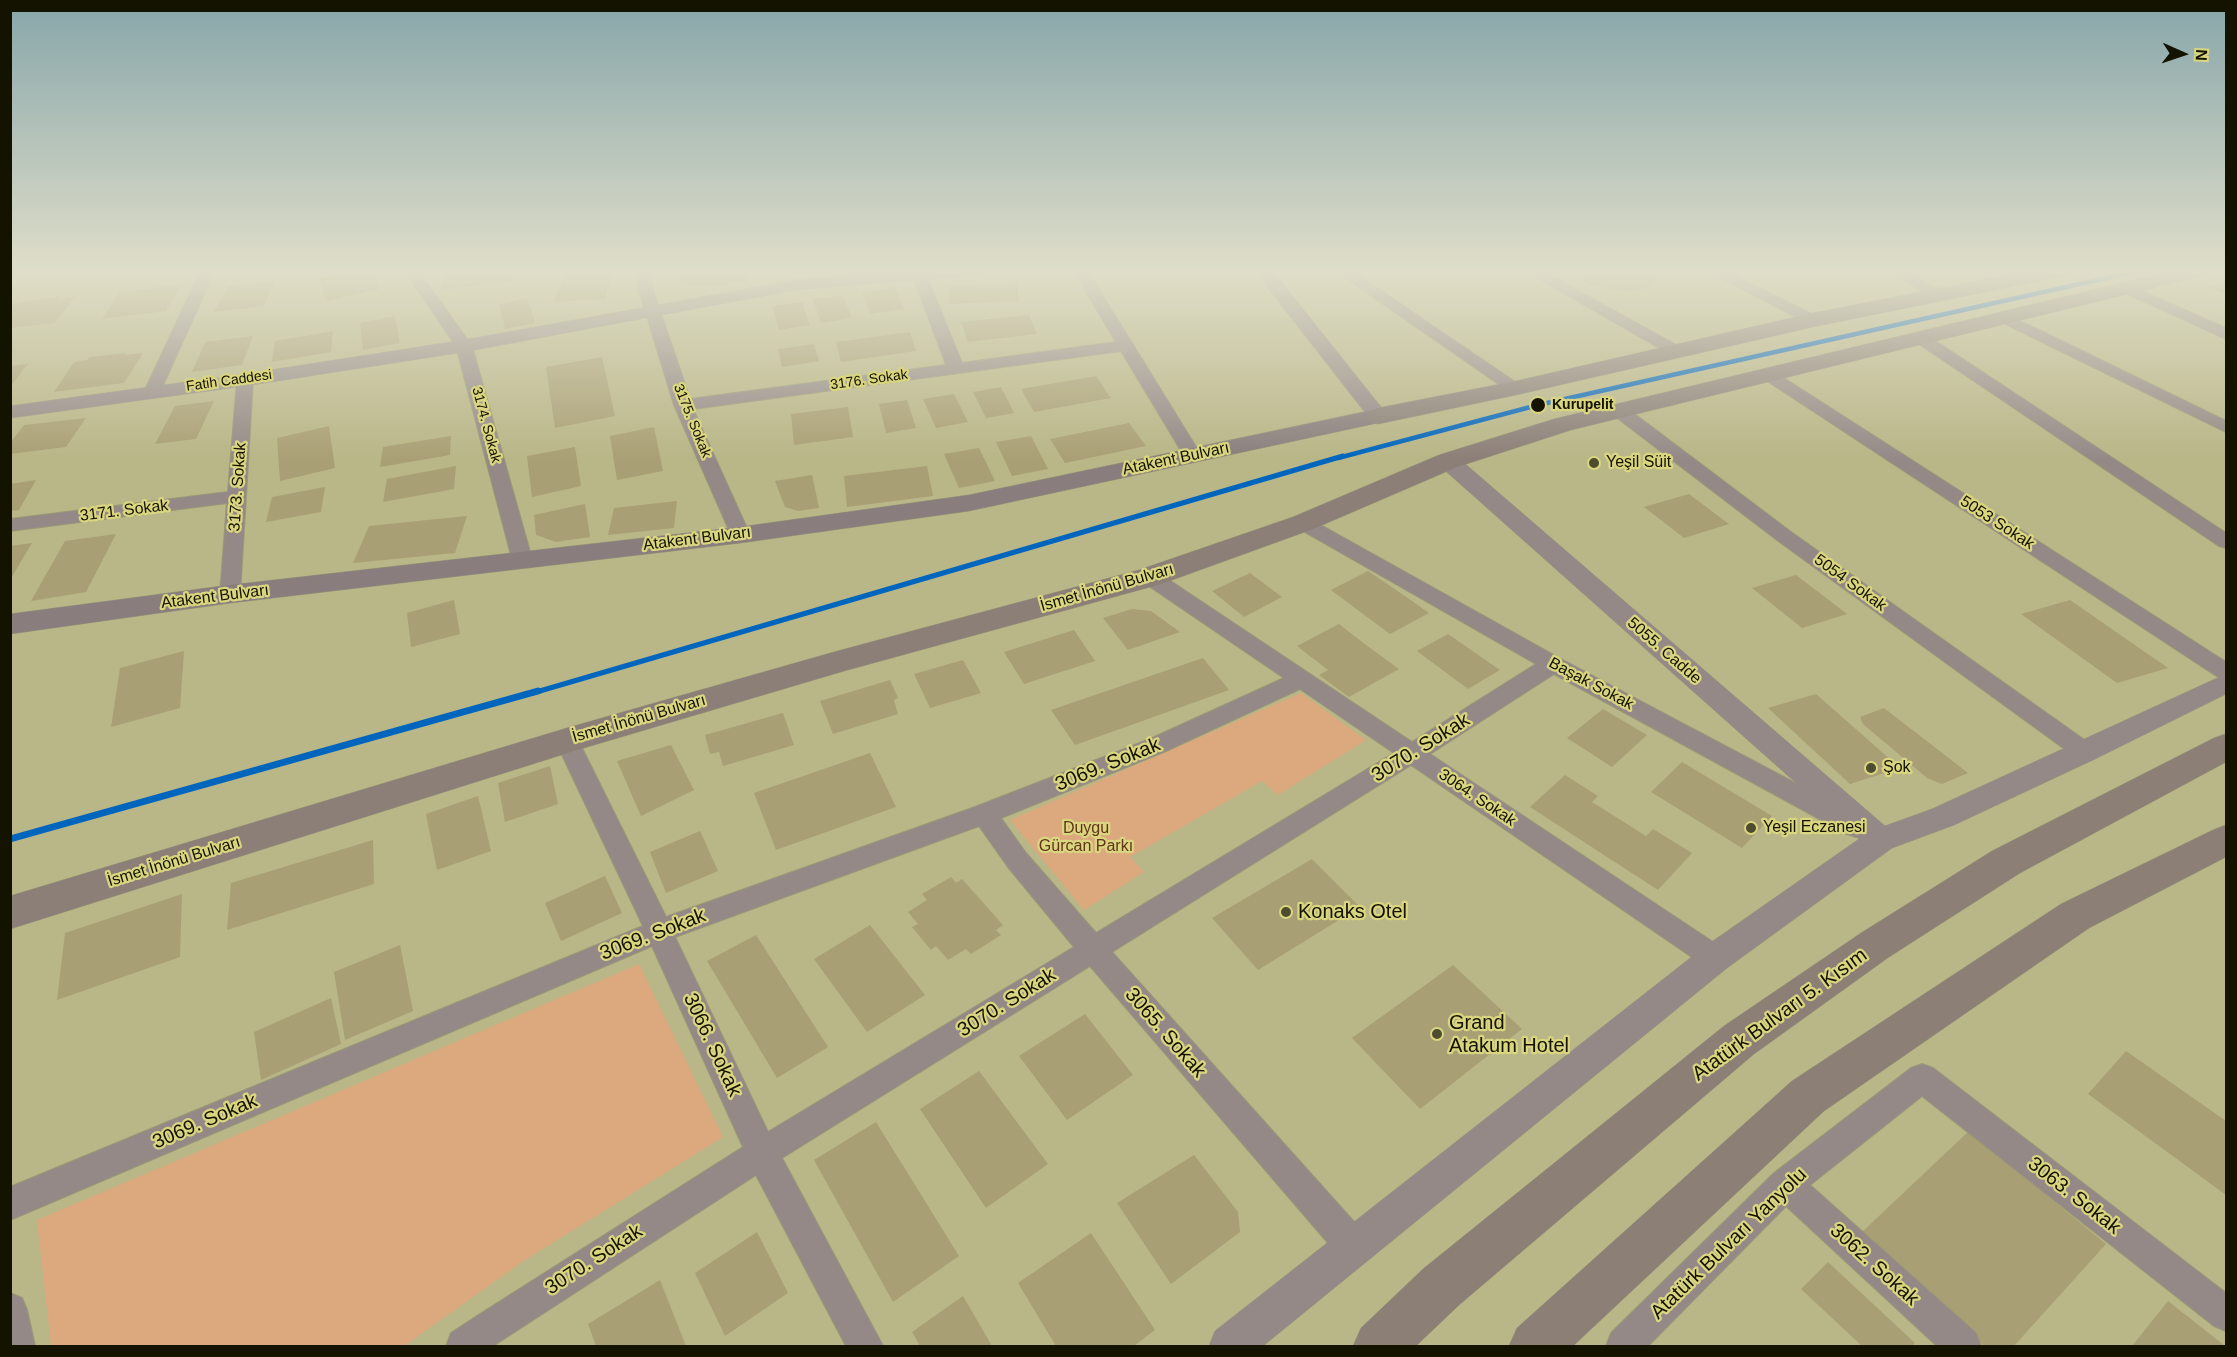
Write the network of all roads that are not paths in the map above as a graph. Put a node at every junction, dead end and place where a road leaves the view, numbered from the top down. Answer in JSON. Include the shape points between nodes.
{"nodes":[{"id":1,"x":179,"y":333,"type":"edge"},
{"id":2,"x":456,"y":333,"type":"edge"},
{"id":3,"x":537,"y":333,"type":"edge"},
{"id":4,"x":660,"y":333,"type":"edge"},
{"id":5,"x":942,"y":333,"type":"edge"},
{"id":6,"x":1117,"y":333,"type":"edge"},
{"id":7,"x":1313,"y":333,"type":"edge"},
{"id":8,"x":1435,"y":333,"type":"edge"},
{"id":9,"x":1644,"y":333,"type":"edge"},
{"id":10,"x":1751,"y":333,"type":"edge"},
{"id":11,"x":1935,"y":333,"type":"edge"},
{"id":12,"x":2035,"y":333,"type":"edge"},
{"id":13,"x":1920,"y":337,"type":"junction"},
{"id":14,"x":464,"y":346,"type":"junction"},
{"id":15,"x":1125,"y":346,"type":"junction"},
{"id":16,"x":1674,"y":350,"type":"junction"},
{"id":17,"x":956,"y":369,"type":"junction"},
{"id":18,"x":1767,"y":374,"type":"junction"},
{"id":19,"x":245,"y":380,"type":"junction"},
{"id":20,"x":1516,"y":388,"type":"junction"},
{"id":21,"x":153,"y":392,"type":"junction"},
{"id":22,"x":683,"y":405,"type":"junction"},
{"id":23,"x":1618,"y":410,"type":"junction"},
{"id":24,"x":10,"y":412,"type":"edge"},
{"id":25,"x":1378,"y":416,"type":"junction"},
{"id":26,"x":2226,"y":427,"type":"edge"},
{"id":27,"x":1192,"y":455,"type":"junction"},
{"id":28,"x":1448,"y":461,"type":"junction"},
{"id":29,"x":237,"y":496,"type":"junction"},
{"id":30,"x":1303,"y":523,"type":"junction"},
{"id":31,"x":10,"y":525,"type":"edge"},
{"id":32,"x":740,"y":535,"type":"junction"},
{"id":33,"x":2226,"y":542,"type":"edge"},
{"id":34,"x":522,"y":559,"type":"junction"},
{"id":35,"x":1150,"y":577,"type":"junction"},
{"id":36,"x":230,"y":594,"type":"junction"},
{"id":37,"x":10,"y":624,"type":"edge"},
{"id":38,"x":1553,"y":664,"type":"junction"},
{"id":39,"x":2226,"y":672,"type":"edge"},
{"id":40,"x":1301,"y":679,"type":"junction"},
{"id":41,"x":2226,"y":683,"type":"edge"},
{"id":42,"x":567,"y":740,"type":"junction"},
{"id":43,"x":2226,"y":747,"type":"edge"},
{"id":44,"x":2085,"y":752,"type":"junction"},
{"id":45,"x":1412,"y":754,"type":"junction"},
{"id":46,"x":984,"y":814,"type":"junction"},
{"id":47,"x":1881,"y":840,"type":"junction"},
{"id":48,"x":2226,"y":840,"type":"edge"},
{"id":49,"x":10,"y":913,"type":"edge"},
{"id":50,"x":659,"y":931,"type":"junction"},
{"id":51,"x":1093,"y":950,"type":"junction"},
{"id":52,"x":1715,"y":958,"type":"junction"},
{"id":53,"x":1922,"y":1078,"type":"joint"},
{"id":54,"x":762,"y":1153,"type":"junction"},
{"id":55,"x":1785,"y":1184,"type":"junction"},
{"id":56,"x":10,"y":1204,"type":"edge"},
{"id":57,"x":1353,"y":1246,"type":"junction"},
{"id":58,"x":10,"y":1310,"type":"edge"},
{"id":59,"x":2226,"y":1314,"type":"edge"},
{"id":60,"x":17,"y":1347,"type":"edge"},
{"id":61,"x":464,"y":1347,"type":"edge"},
{"id":62,"x":865,"y":1347,"type":"edge"},
{"id":63,"x":1230,"y":1347,"type":"edge"},
{"id":64,"x":1379,"y":1347,"type":"edge"},
{"id":65,"x":1535,"y":1347,"type":"edge"},
{"id":66,"x":1624,"y":1347,"type":"edge"},
{"id":67,"x":1963,"y":1347,"type":"edge"}],
"edges":[{"from":1,"to":21,"type":"street"},
{"from":2,"to":14,"type":"street","name":"3174. Sokak"},
{"from":3,"to":14,"type":"street","name":"Fatih Caddesi"},
{"from":4,"to":22,"type":"street","name":"3175. Sokak"},
{"from":5,"to":17,"type":"street"},
{"from":6,"to":15,"type":"street"},
{"from":7,"to":25,"type":"street"},
{"from":8,"to":20,"type":"street"},
{"from":9,"to":16,"type":"street"},
{"from":10,"to":16,"type":"main road"},
{"from":11,"to":13,"type":"main road","name":"İsmet İnönü Bulvarı"},
{"from":12,"to":26,"type":"street"},
{"from":13,"to":18,"type":"main road","name":"İsmet İnönü Bulvarı"},
{"from":13,"to":33,"type":"street"},
{"from":14,"to":19,"type":"street","name":"Fatih Caddesi"},
{"from":14,"to":34,"type":"street","name":"3174. Sokak"},
{"from":15,"to":17,"type":"street","name":"3176. Sokak"},
{"from":15,"to":27,"type":"street"},
{"from":16,"to":20,"type":"main road"},
{"from":17,"to":22,"type":"street","name":"3176. Sokak"},
{"from":18,"to":23,"type":"main road","name":"İsmet İnönü Bulvarı"},
{"from":18,"to":39,"type":"street","name":"5053 Sokak"},
{"from":19,"to":21,"type":"street","name":"Fatih Caddesi"},
{"from":19,"to":29,"type":"street","name":"3173. Sokak"},
{"from":20,"to":25,"type":"main road"},
{"from":21,"to":24,"type":"street","name":"Fatih Caddesi"},
{"from":22,"to":32,"type":"street","name":"3175. Sokak"},
{"from":23,"to":28,"type":"main road","name":"İsmet İnönü Bulvarı"},
{"from":23,"to":44,"type":"street","name":"5054 Sokak","via":[[1794,543]]},
{"from":25,"to":27,"type":"main road","name":"Atakent Bulvarı"},
{"from":27,"to":32,"type":"main road","name":"Atakent Bulvarı","via":[[969,503]]},
{"from":28,"to":30,"type":"main road","name":"İsmet İnönü Bulvarı"},
{"from":28,"to":47,"type":"street","name":"5055. Cadde"},
{"from":29,"to":31,"type":"street","name":"3171. Sokak"},
{"from":29,"to":36,"type":"street","name":"3173. Sokak"},
{"from":30,"to":35,"type":"main road","name":"İsmet İnönü Bulvarı"},
{"from":30,"to":38,"type":"street","name":"Başak Sokak"},
{"from":32,"to":34,"type":"main road","name":"Atakent Bulvarı"},
{"from":34,"to":36,"type":"main road","name":"Atakent Bulvarı"},
{"from":35,"to":40,"type":"street","name":"3064. Sokak"},
{"from":35,"to":42,"type":"main road","name":"İsmet İnönü Bulvarı"},
{"from":36,"to":37,"type":"main road","name":"Atakent Bulvarı"},
{"from":38,"to":45,"type":"street","name":"3070. Sokak"},
{"from":38,"to":47,"type":"street","name":"Başak Sokak"},
{"from":40,"to":45,"type":"street","name":"3064. Sokak"},
{"from":40,"to":46,"type":"street","name":"3069. Sokak","via":[[1158,745]]},
{"from":41,"to":44,"type":"street"},
{"from":42,"to":49,"type":"main road","name":"İsmet İnönü Bulvarı"},
{"from":42,"to":50,"type":"street","name":"3066. Sokak"},
{"from":43,"to":64,"type":"highway","name":"Atatürk Bulvarı 5. Kısım","via":[[2006,862],[1875,945],[1739,1040],[1442,1287]]},
{"from":44,"to":47,"type":"street","via":[[1942,817]]},
{"from":45,"to":51,"type":"street","name":"3070. Sokak"},
{"from":45,"to":52,"type":"street","name":"3064. Sokak"},
{"from":46,"to":50,"type":"street","name":"3069. Sokak"},
{"from":46,"to":51,"type":"street","name":"3065. Sokak","via":[[1017,860]]},
{"from":47,"to":52,"type":"street"},
{"from":48,"to":65,"type":"highway","via":[[2075,916],[1808,1096]]},
{"from":50,"to":54,"type":"street","name":"3066. Sokak"},
{"from":50,"to":56,"type":"street","name":"3069. Sokak"},
{"from":51,"to":54,"type":"street","name":"3070. Sokak"},
{"from":51,"to":57,"type":"street","name":"3065. Sokak"},
{"from":52,"to":57,"type":"street"},
{"from":53,"to":55,"type":"street","name":"Atatürk Bulvarı Yanyolu"},
{"from":53,"to":59,"type":"street","name":"3063. Sokak"},
{"from":54,"to":61,"type":"street","name":"3070. Sokak"},
{"from":54,"to":62,"type":"street","name":"3066. Sokak"},
{"from":55,"to":66,"type":"street","name":"Atatürk Bulvarı Yanyolu"},
{"from":55,"to":67,"type":"street","name":"3062. Sokak"},
{"from":57,"to":63,"type":"street"},
{"from":58,"to":60,"type":"street"}]}
